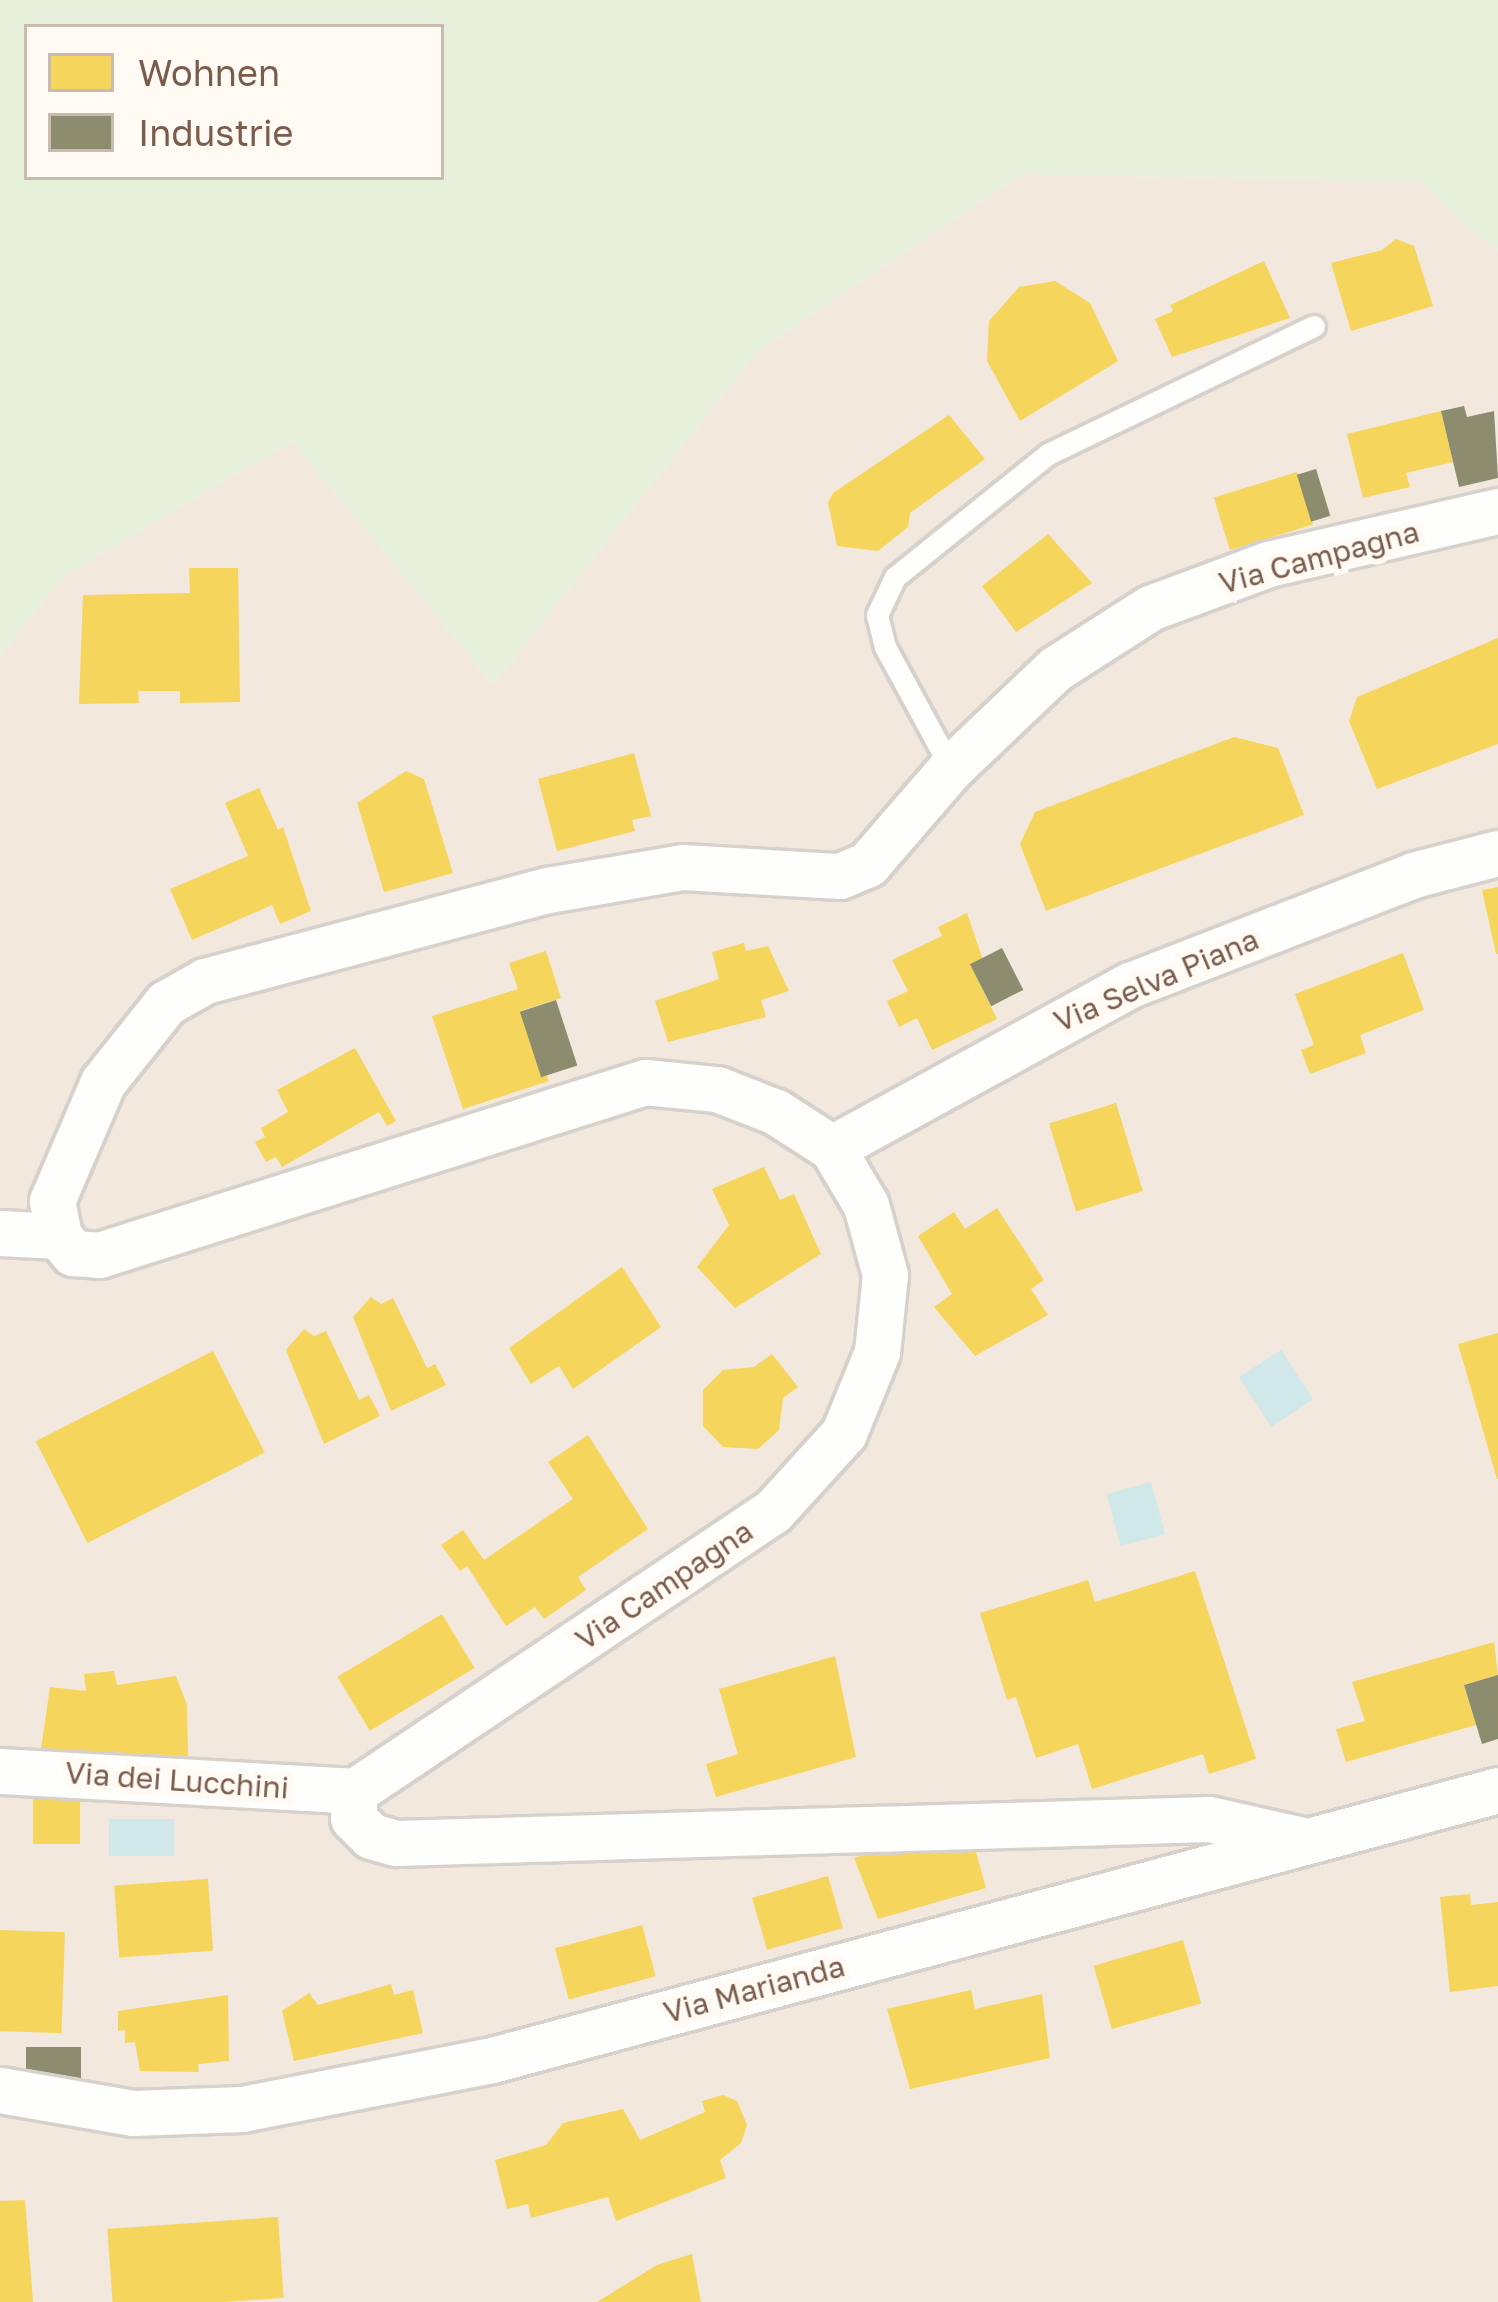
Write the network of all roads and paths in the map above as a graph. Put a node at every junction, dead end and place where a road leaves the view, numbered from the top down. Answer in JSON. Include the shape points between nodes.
{"nodes":[{"id":1,"x":1314,"y":326,"type":"dead end"},
{"id":2,"x":1498,"y":511,"type":"edge"},
{"id":3,"x":951,"y":768,"type":"junction"},
{"id":4,"x":1498,"y":853,"type":"edge"},
{"id":5,"x":832,"y":1148,"type":"junction"},
{"id":6,"x":0,"y":1233,"type":"edge"},
{"id":7,"x":59,"y":1236,"type":"junction"},
{"id":8,"x":0,"y":1772,"type":"edge"},
{"id":9,"x":1498,"y":1790,"type":"edge"},
{"id":10,"x":355,"y":1791,"type":"junction"},
{"id":11,"x":1307,"y":1840,"type":"junction"},
{"id":12,"x":0,"y":2090,"type":"edge"}],
"edges":[{"from":1,"to":3,"type":"lane","via":[[1048,454],[895,577],[877,615],[885,647]]},
{"from":2,"to":3,"type":"street","name":"Via Campagna","via":[[1268,564],[1150,608],[1055,669]]},
{"from":3,"to":7,"type":"street","name":"Via Campagna","via":[[868,864],[840,876],[682,867],[548,890],[205,981],[166,1003],[103,1082],[52,1202]]},
{"from":4,"to":5,"type":"street","name":"Via Selva Piana","via":[[1413,875],[1130,985]]},
{"from":5,"to":7,"type":"street","name":"Via Campagna","via":[[776,1112],[717,1089],[645,1082],[99,1256],[73,1253]]},
{"from":5,"to":10,"type":"street","name":"Via Campagna","via":[[866,1205],[885,1275],[877,1352],[844,1433],[773,1511]]},
{"from":6,"to":7,"type":"street","name":"Via Campagna"},
{"from":8,"to":10,"type":"street","name":"Via dei Lucchini"},
{"from":9,"to":11,"type":"street","name":"Via Marianda"},
{"from":10,"to":11,"type":"street","via":[[353,1818],[371,1836],[396,1843],[1209,1819]]},
{"from":11,"to":12,"type":"street","name":"Via Marianda","via":[[491,2060],[242,2110],[133,2113]]}]}
